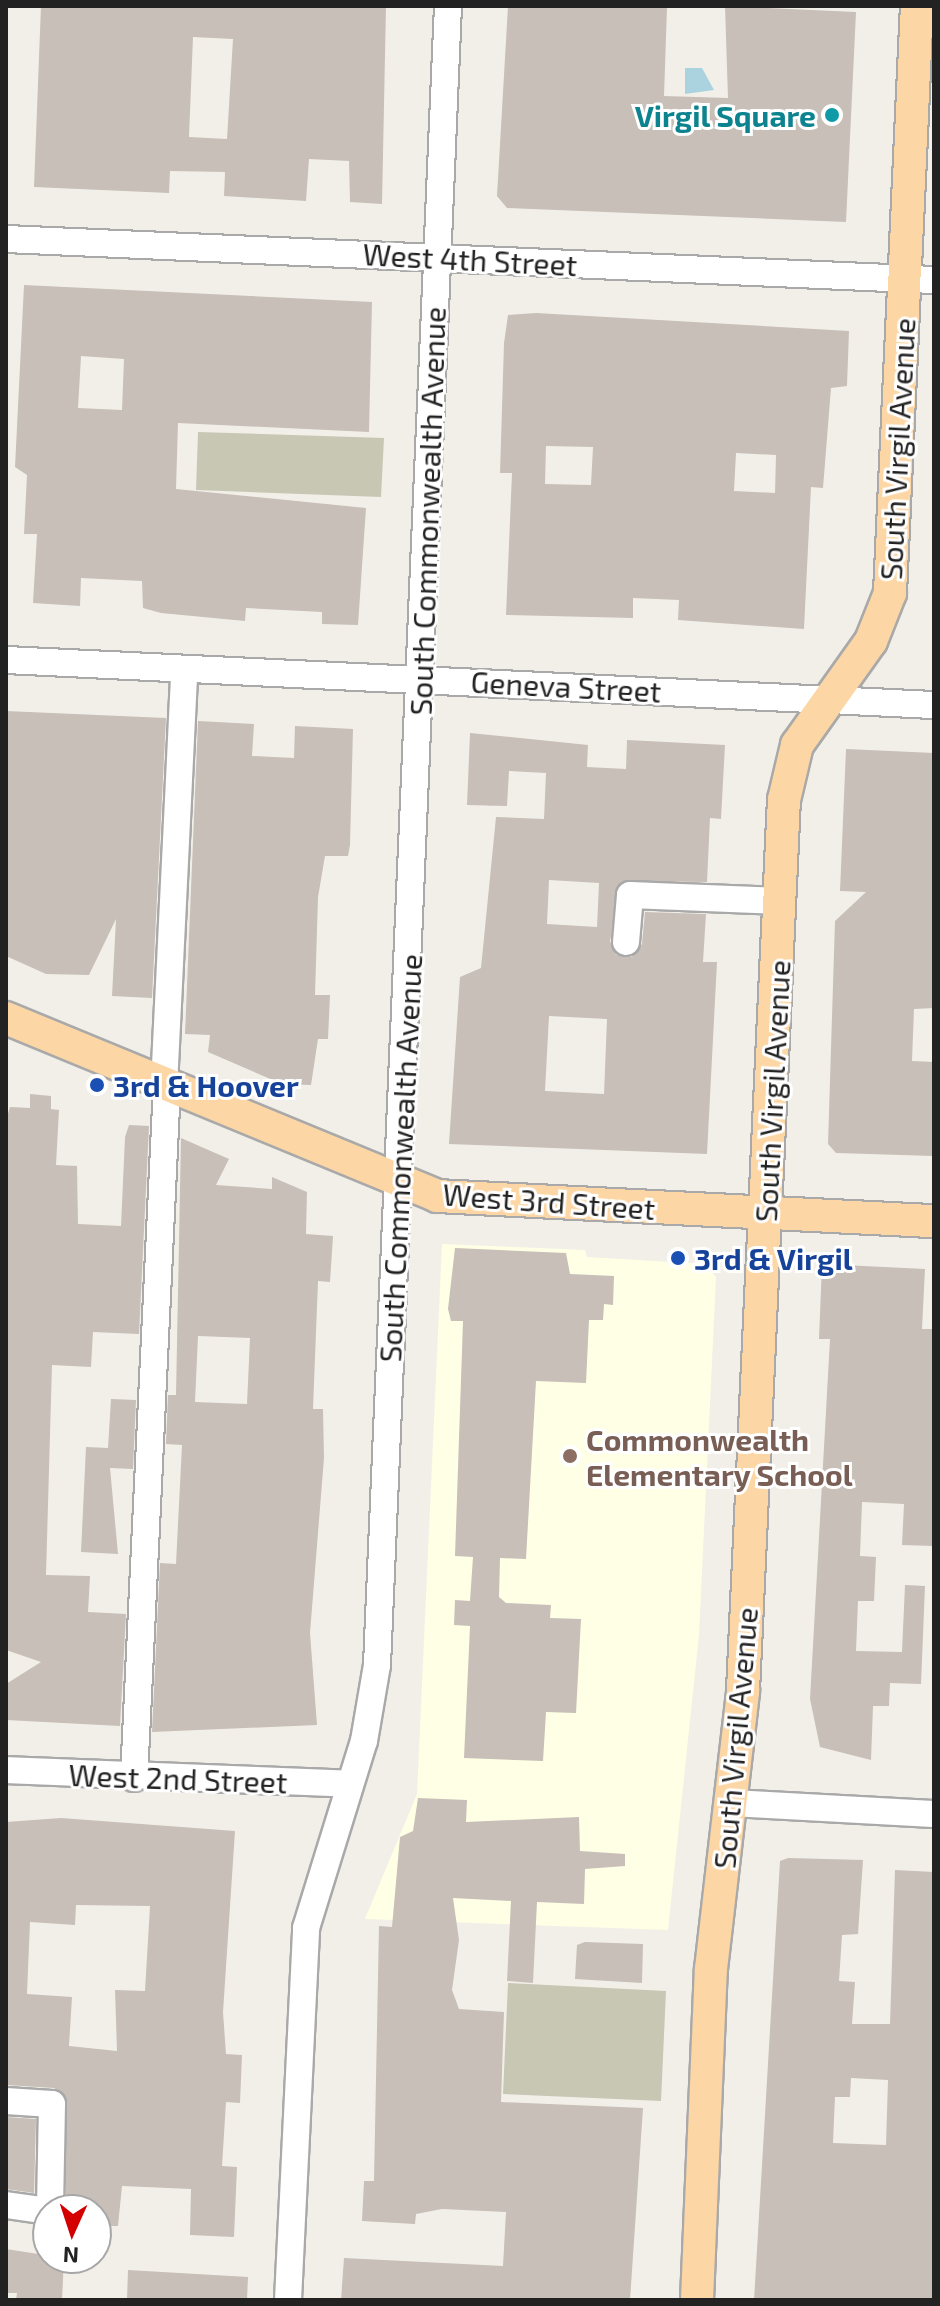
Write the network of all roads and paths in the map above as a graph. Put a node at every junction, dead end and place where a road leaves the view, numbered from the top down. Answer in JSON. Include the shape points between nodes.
{"nodes":[{"id":1,"x":448,"y":6,"type":"edge"},
{"id":2,"x":917,"y":6,"type":"edge"},
{"id":3,"x":6,"y":239,"type":"edge"},
{"id":4,"x":437,"y":258,"type":"junction"},
{"id":5,"x":920,"y":279,"type":"edge"},
{"id":6,"x":6,"y":660,"type":"edge"},
{"id":7,"x":184,"y":670,"type":"junction"},
{"id":8,"x":420,"y":680,"type":"junction"},
{"id":9,"x":828,"y":699,"type":"junction"},
{"id":10,"x":934,"y":705,"type":"edge"},
{"id":11,"x":781,"y":901,"type":"junction"},
{"id":12,"x":626,"y":942,"type":"dead end"},
{"id":13,"x":6,"y":1018,"type":"edge"},
{"id":14,"x":166,"y":1087,"type":"junction"},
{"id":15,"x":399,"y":1184,"type":"junction"},
{"id":16,"x":766,"y":1213,"type":"junction"},
{"id":17,"x":934,"y":1221,"type":"edge"},
{"id":18,"x":6,"y":1770,"type":"edge"},
{"id":19,"x":134,"y":1778,"type":"junction"},
{"id":20,"x":350,"y":1784,"type":"junction"},
{"id":21,"x":731,"y":1803,"type":"junction"},
{"id":22,"x":934,"y":1814,"type":"edge"},
{"id":23,"x":6,"y":2101,"type":"edge"},
{"id":24,"x":49,"y":2194,"type":"edge"},
{"id":25,"x":6,"y":2205,"type":"edge"},
{"id":26,"x":32,"y":2209,"type":"edge"},
{"id":27,"x":288,"y":2300,"type":"edge"},
{"id":28,"x":697,"y":2300,"type":"edge"}],
"edges":[{"from":1,"to":4,"type":"street","name":"South Commonwealth Avenue"},
{"from":2,"to":5,"type":"main road","name":"South Virgil Avenue"},
{"from":3,"to":4,"type":"street","name":"West 4th Street"},
{"from":4,"to":5,"type":"street","name":"West 4th Street"},
{"from":4,"to":8,"type":"street","name":"South Commonwealth Avenue"},
{"from":5,"to":9,"type":"main road","name":"South Virgil Avenue","via":[[890,593],[871,641]]},
{"from":6,"to":7,"type":"street","name":"Geneva Street"},
{"from":7,"to":8,"type":"street","name":"Geneva Street"},
{"from":7,"to":14,"type":"street"},
{"from":8,"to":9,"type":"street","name":"Geneva Street"},
{"from":8,"to":15,"type":"street","name":"South Commonwealth Avenue"},
{"from":9,"to":10,"type":"street","name":"Geneva Street"},
{"from":9,"to":11,"type":"main road","name":"South Virgil Avenue","via":[[797,745],[788,775]]},
{"from":11,"to":12,"type":"street","via":[[630,895]]},
{"from":11,"to":16,"type":"main road","name":"South Virgil Avenue"},
{"from":13,"to":14,"type":"main road","name":"West 3rd Street"},
{"from":14,"to":15,"type":"main road","name":"West 3rd Street"},
{"from":14,"to":19,"type":"street"},
{"from":15,"to":16,"type":"main road","name":"West 3rd Street","via":[[437,1196]]},
{"from":15,"to":20,"type":"street","name":"South Commonwealth Avenue","via":[[377,1665]]},
{"from":16,"to":17,"type":"main road","name":"West 3rd Street"},
{"from":16,"to":21,"type":"main road","name":"South Virgil Avenue"},
{"from":18,"to":19,"type":"street","name":"West 2nd Street"},
{"from":19,"to":20,"type":"street","name":"West 2nd Street"},
{"from":20,"to":27,"type":"street","name":"South Commonwealth Avenue","via":[[306,1928]]},
{"from":21,"to":22,"type":"street"},
{"from":21,"to":28,"type":"main road","name":"South Virgil Avenue","via":[[711,1969]]},
{"from":23,"to":24,"type":"street","via":[[52,2104]]},
{"from":25,"to":26,"type":"street"}]}
